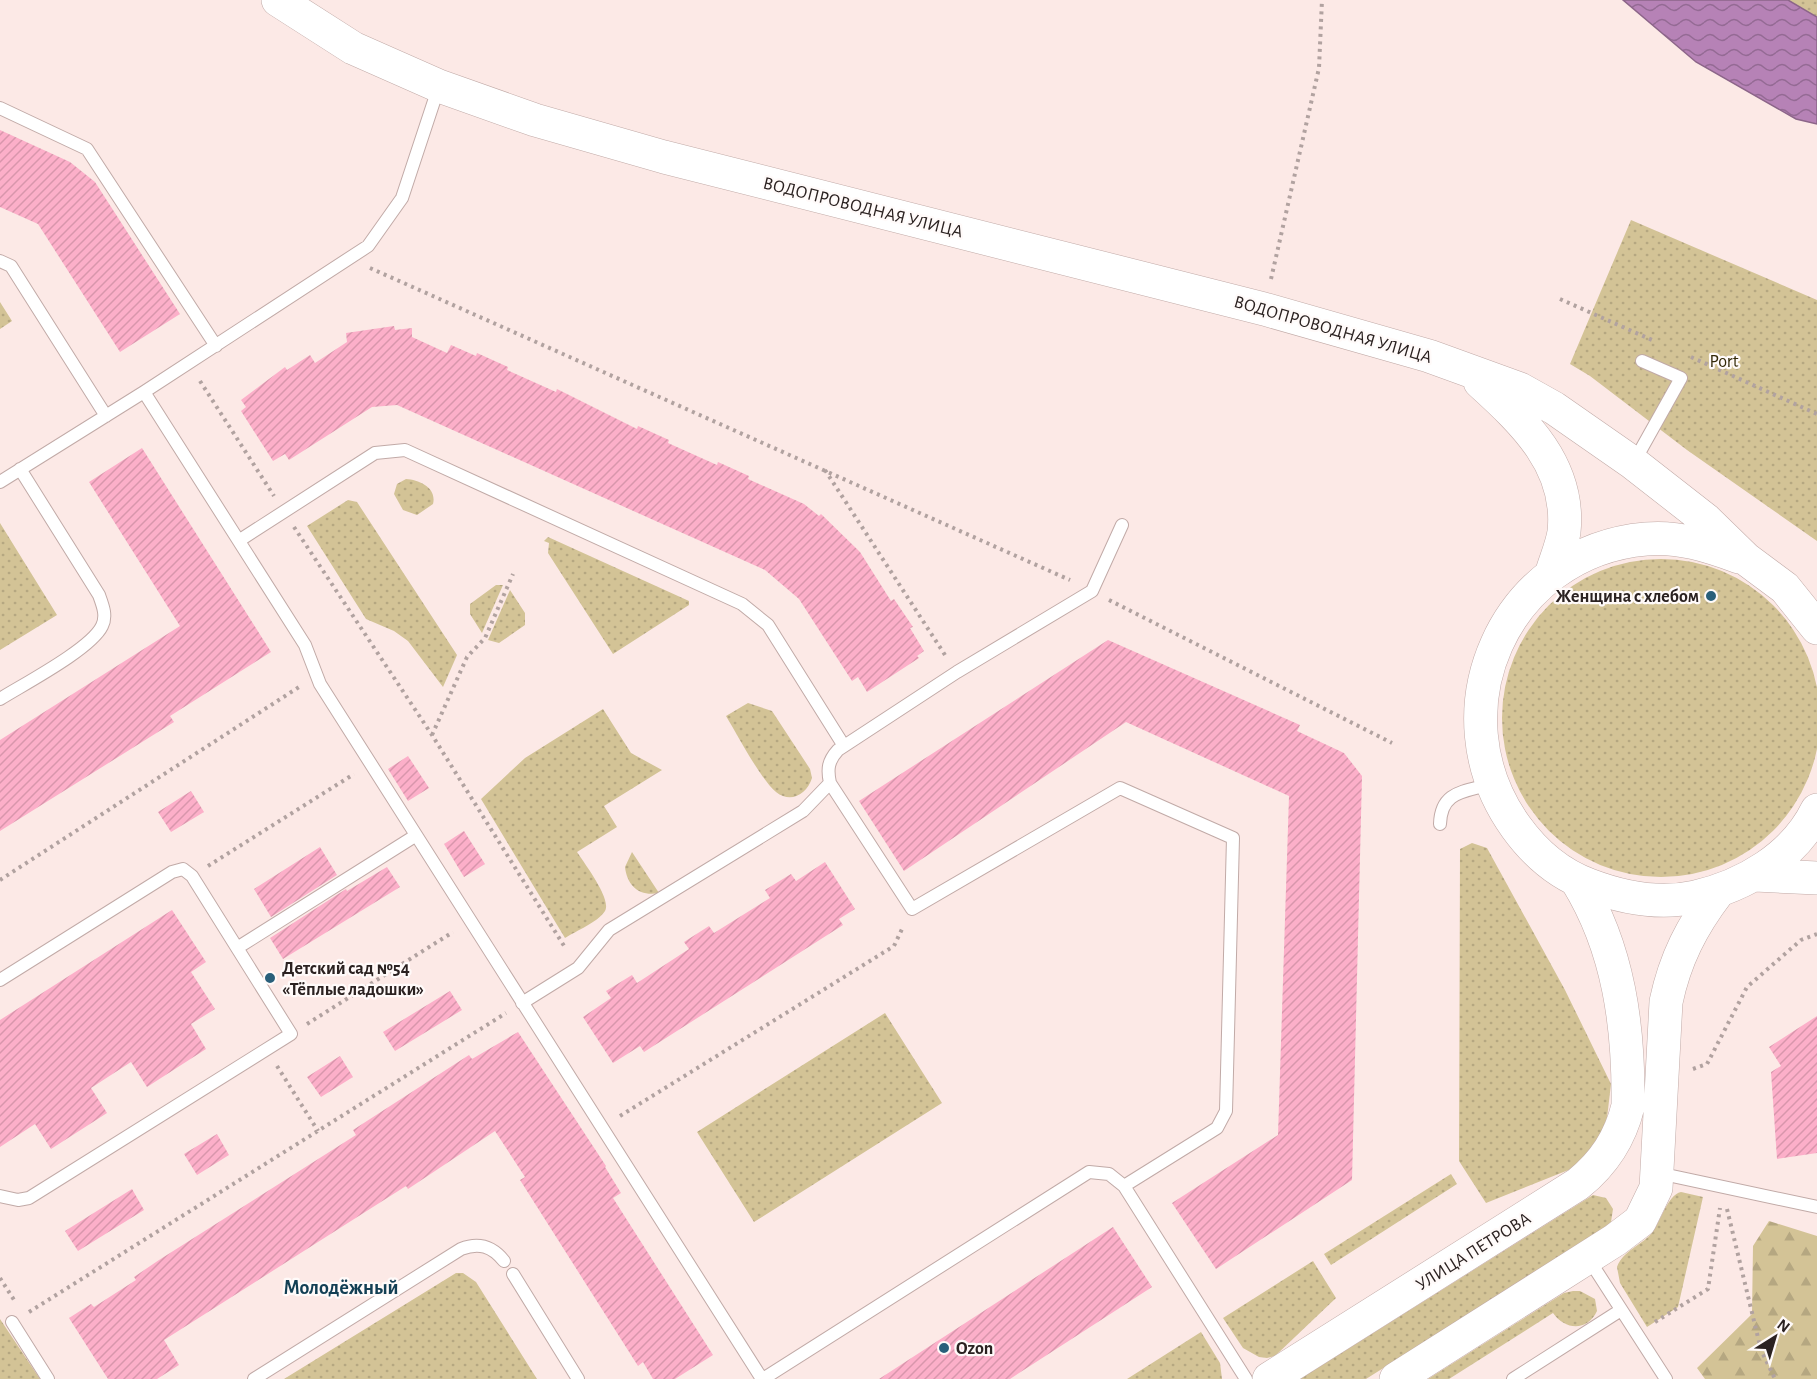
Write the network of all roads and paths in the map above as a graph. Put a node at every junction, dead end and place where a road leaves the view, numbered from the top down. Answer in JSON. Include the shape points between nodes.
{"nodes":[{"id":1,"x":278,"y":0,"type":"edge"},
{"id":2,"x":1322,"y":0,"type":"edge"},
{"id":3,"x":439,"y":86,"type":"junction"},
{"id":4,"x":0,"y":108,"type":"edge"},
{"id":5,"x":353,"y":257,"type":"junction"},
{"id":6,"x":0,"y":261,"type":"edge"},
{"id":7,"x":1560,"y":299,"type":"dead end"},
{"id":8,"x":1264,"y":309,"type":"junction"},
{"id":9,"x":1657,"y":342,"type":"dead end"},
{"id":10,"x":216,"y":346,"type":"junction"},
{"id":11,"x":1642,"y":361,"type":"dead end"},
{"id":12,"x":189,"y":363,"type":"junction"},
{"id":13,"x":1465,"y":369,"type":"junction"},
{"id":14,"x":1681,"y":378,"type":"junction"},
{"id":15,"x":144,"y":392,"type":"junction"},
{"id":16,"x":1817,"y":414,"type":"edge"},
{"id":17,"x":106,"y":416,"type":"junction"},
{"id":18,"x":1633,"y":463,"type":"junction"},
{"id":19,"x":20,"y":469,"type":"junction"},
{"id":20,"x":824,"y":469,"type":"junction"},
{"id":21,"x":0,"y":482,"type":"edge"},
{"id":22,"x":284,"y":512,"type":"junction"},
{"id":23,"x":1122,"y":525,"type":"dead end"},
{"id":24,"x":240,"y":540,"type":"junction"},
{"id":25,"x":1746,"y":559,"type":"junction"},
{"id":26,"x":1552,"y":572,"type":"junction"},
{"id":27,"x":513,"y":574,"type":"dead end"},
{"id":28,"x":1092,"y":591,"type":"junction"},
{"id":29,"x":1817,"y":628,"type":"edge"},
{"id":30,"x":957,"y":672,"type":"junction"},
{"id":31,"x":316,"y":676,"type":"junction"},
{"id":32,"x":0,"y":699,"type":"edge"},
{"id":33,"x":432,"y":735,"type":"junction"},
{"id":34,"x":1392,"y":743,"type":"dead end"},
{"id":35,"x":844,"y":746,"type":"junction"},
{"id":36,"x":370,"y":764,"type":"junction"},
{"id":37,"x":830,"y":783,"type":"junction"},
{"id":38,"x":1491,"y":784,"type":"junction"},
{"id":39,"x":1817,"y":810,"type":"edge"},
{"id":40,"x":1440,"y":824,"type":"dead end"},
{"id":41,"x":416,"y":836,"type":"junction"},
{"id":42,"x":1755,"y":875,"type":"junction"},
{"id":43,"x":192,"y":876,"type":"junction"},
{"id":44,"x":1817,"y":878,"type":"edge"},
{"id":45,"x":0,"y":880,"type":"edge"},
{"id":46,"x":1577,"y":881,"type":"junction"},
{"id":47,"x":1718,"y":892,"type":"junction"},
{"id":48,"x":912,"y":909,"type":"junction"},
{"id":49,"x":470,"y":922,"type":"junction"},
{"id":50,"x":1817,"y":934,"type":"edge"},
{"id":51,"x":237,"y":948,"type":"junction"},
{"id":52,"x":578,"y":968,"type":"junction"},
{"id":53,"x":0,"y":980,"type":"edge"},
{"id":54,"x":522,"y":1003,"type":"junction"},
{"id":55,"x":291,"y":1034,"type":"junction"},
{"id":56,"x":266,"y":1049,"type":"junction"},
{"id":57,"x":1661,"y":1083,"type":"junction"},
{"id":58,"x":601,"y":1128,"type":"junction"},
{"id":59,"x":318,"y":1131,"type":"junction"},
{"id":60,"x":1657,"y":1173,"type":"junction"},
{"id":61,"x":1124,"y":1186,"type":"junction"},
{"id":62,"x":1722,"y":1187,"type":"junction"},
{"id":63,"x":0,"y":1196,"type":"edge"},
{"id":64,"x":1817,"y":1208,"type":"edge"},
{"id":65,"x":1588,"y":1257,"type":"junction"},
{"id":66,"x":504,"y":1261,"type":"dead end"},
{"id":67,"x":513,"y":1275,"type":"dead end"},
{"id":68,"x":0,"y":1278,"type":"edge"},
{"id":69,"x":1621,"y":1310,"type":"junction"},
{"id":70,"x":24,"y":1314,"type":"junction"},
{"id":71,"x":12,"y":1322,"type":"joint"},
{"id":72,"x":1636,"y":1334,"type":"junction"},
{"id":73,"x":48,"y":1379,"type":"edge"},
{"id":74,"x":254,"y":1379,"type":"edge"},
{"id":75,"x":578,"y":1379,"type":"edge"},
{"id":76,"x":763,"y":1379,"type":"edge"},
{"id":77,"x":1246,"y":1379,"type":"edge"},
{"id":78,"x":1269,"y":1379,"type":"edge"},
{"id":79,"x":1396,"y":1379,"type":"edge"},
{"id":80,"x":1513,"y":1379,"type":"edge"},
{"id":81,"x":1666,"y":1379,"type":"edge"},
{"id":82,"x":1775,"y":1379,"type":"edge"}],
"edges":[{"from":1,"to":3,"type":"main road","name":"ВОДОПРОВОДНАЯ УЛИЦА","via":[[353,48]]},
{"from":2,"to":8,"type":"path","via":[[1319,68]]},
{"from":3,"to":5,"type":"lane","via":[[402,198],[377,237]]},
{"from":3,"to":8,"type":"main road","name":"ВОДОПРОВОДНАЯ УЛИЦА","via":[[535,120],[664,157]]},
{"from":4,"to":10,"type":"lane","via":[[87,149]]},
{"from":5,"to":10,"type":"lane"},
{"from":5,"to":20,"type":"path"},
{"from":6,"to":17,"type":"lane","via":[[11,266]]},
{"from":7,"to":9,"type":"path"},
{"from":8,"to":13,"type":"main road","name":"ВОДОПРОВОДНАЯ УЛИЦА"},
{"from":10,"to":12,"type":"lane"},
{"from":11,"to":14,"type":"lane"},
{"from":12,"to":15,"type":"lane"},
{"from":12,"to":22,"type":"path"},
{"from":13,"to":18,"type":"main road","name":"ВОДОПРОВОДНАЯ УЛИЦА","via":[[1520,389],[1554,408]]},
{"from":13,"to":26,"type":"main road","via":[[1520,418],[1542,446],[1557,478],[1564,533]]},
{"from":14,"to":16,"type":"path","via":[[1689,357]]},
{"from":14,"to":18,"type":"lane"},
{"from":15,"to":17,"type":"lane"},
{"from":15,"to":24,"type":"lane"},
{"from":17,"to":19,"type":"lane"},
{"from":18,"to":25,"type":"main road","name":"ВОДОПРОВОДНАЯ УЛИЦА","via":[[1706,520]]},
{"from":19,"to":21,"type":"lane"},
{"from":19,"to":32,"type":"lane","via":[[99,595],[104,618],[101,628],[85,646]]},
{"from":20,"to":28,"type":"path"},
{"from":20,"to":30,"type":"path"},
{"from":22,"to":24,"type":"lane"},
{"from":22,"to":33,"type":"path"},
{"from":22,"to":35,"type":"lane","via":[[375,453],[405,450],[741,604],[768,625]]},
{"from":23,"to":28,"type":"lane"},
{"from":24,"to":31,"type":"lane","via":[[305,645]]},
{"from":25,"to":26,"type":"main road","via":[[1698,542],[1646,538],[1596,550]]},
{"from":25,"to":29,"type":"main road","via":[[1785,588]]},
{"from":26,"to":38,"type":"main road","via":[[1510,618],[1494,647],[1484,680],[1479,713]]},
{"from":27,"to":33,"type":"path","via":[[485,638],[467,657]]},
{"from":28,"to":30,"type":"lane"},
{"from":28,"to":34,"type":"path"},
{"from":30,"to":35,"type":"lane"},
{"from":31,"to":36,"type":"lane"},
{"from":31,"to":45,"type":"path"},
{"from":33,"to":52,"type":"path"},
{"from":35,"to":37,"type":"lane","via":[[829,761]]},
{"from":36,"to":41,"type":"lane"},
{"from":36,"to":43,"type":"path"},
{"from":37,"to":48,"type":"lane"},
{"from":37,"to":52,"type":"lane","via":[[803,811],[609,930]]},
{"from":38,"to":40,"type":"lane","via":[[1445,801]]},
{"from":38,"to":46,"type":"main road","via":[[1525,840]]},
{"from":39,"to":42,"type":"main road","via":[[1787,850]]},
{"from":41,"to":49,"type":"lane"},
{"from":41,"to":51,"type":"lane"},
{"from":42,"to":44,"type":"main road"},
{"from":42,"to":47,"type":"main road"},
{"from":43,"to":51,"type":"lane"},
{"from":43,"to":53,"type":"lane","via":[[183,869],[172,872]]},
{"from":46,"to":47,"type":"main road","via":[[1611,894],[1647,900],[1683,899]]},
{"from":46,"to":78,"type":"main road","name":"УЛИЦА ПЕТРОВА","via":[[1595,910],[1615,970],[1628,1084],[1628,1106],[1606,1158],[1578,1184]]},
{"from":47,"to":57,"type":"main road","via":[[1695,922],[1671,975]]},
{"from":48,"to":58,"type":"path","via":[[894,946]]},
{"from":48,"to":61,"type":"lane","via":[[1120,788],[1233,838],[1226,1111],[1217,1128]]},
{"from":49,"to":54,"type":"lane"},
{"from":49,"to":55,"type":"path"},
{"from":50,"to":57,"type":"path","via":[[1801,940],[1747,987],[1707,1064]]},
{"from":51,"to":55,"type":"lane"},
{"from":52,"to":54,"type":"lane"},
{"from":54,"to":58,"type":"lane"},
{"from":54,"to":59,"type":"path"},
{"from":55,"to":56,"type":"lane"},
{"from":56,"to":59,"type":"path"},
{"from":56,"to":63,"type":"lane","via":[[29,1198]]},
{"from":57,"to":60,"type":"main road"},
{"from":58,"to":76,"type":"lane"},
{"from":59,"to":70,"type":"path"},
{"from":60,"to":62,"type":"lane"},
{"from":60,"to":65,"type":"main road","via":[[1651,1202],[1640,1221]]},
{"from":61,"to":76,"type":"lane","via":[[1109,1174],[1089,1172]]},
{"from":61,"to":77,"type":"lane"},
{"from":62,"to":64,"type":"lane"},
{"from":62,"to":72,"type":"path","via":[[1708,1289]]},
{"from":62,"to":82,"type":"path","via":[[1761,1350]]},
{"from":65,"to":69,"type":"lane"},
{"from":65,"to":79,"type":"main road"},
{"from":66,"to":74,"type":"lane","via":[[498,1253],[480,1245],[461,1249]]},
{"from":67,"to":75,"type":"lane"},
{"from":68,"to":70,"type":"path"},
{"from":69,"to":72,"type":"lane"},
{"from":69,"to":80,"type":"lane"},
{"from":70,"to":71,"type":"path"},
{"from":71,"to":73,"type":"lane"},
{"from":72,"to":81,"type":"lane"}]}
